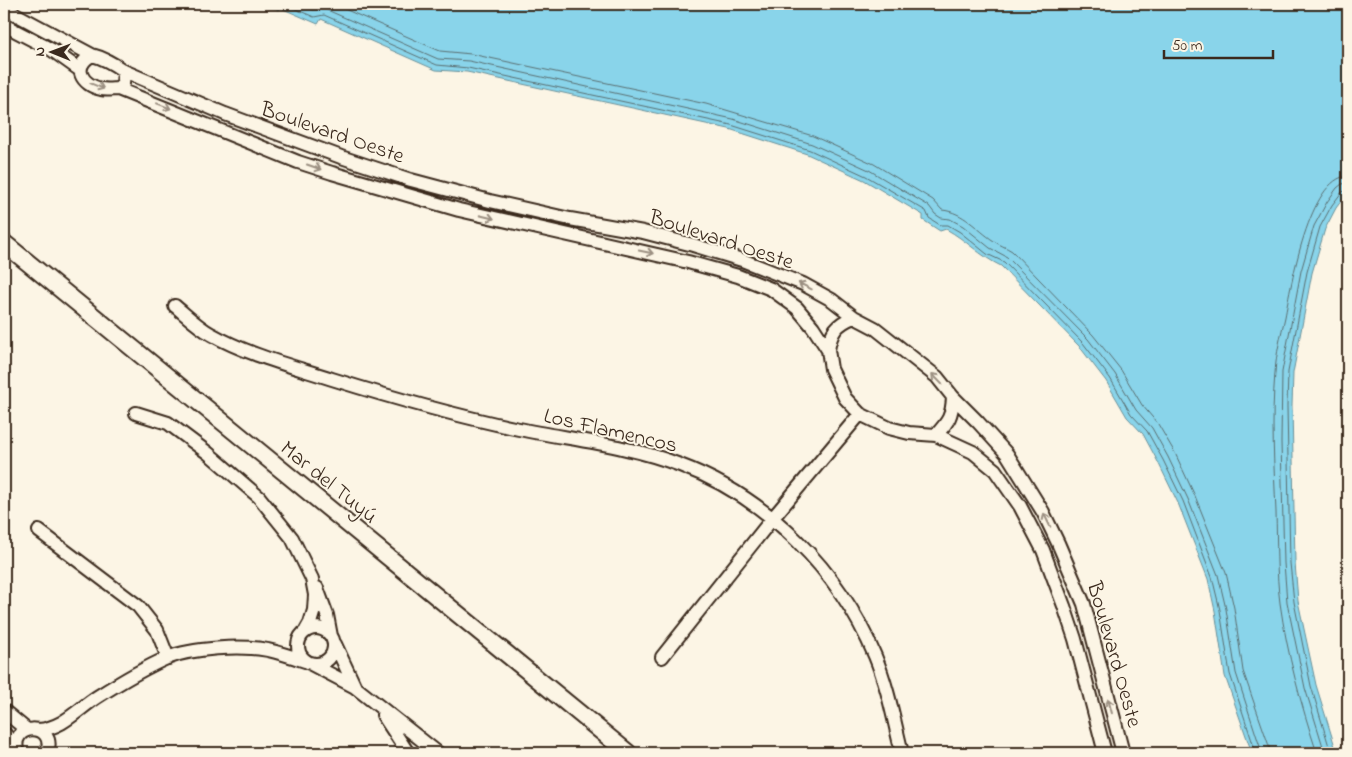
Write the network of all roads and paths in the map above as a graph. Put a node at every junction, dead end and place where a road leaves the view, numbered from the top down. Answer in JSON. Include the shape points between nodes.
{"nodes":[{"id":1,"x":4,"y":8,"type":"edge"},
{"id":2,"x":4,"y":25,"type":"edge"},
{"id":3,"x":92,"y":55,"type":"junction"},
{"id":4,"x":80,"y":70,"type":"junction"},
{"id":5,"x":124,"y":71,"type":"junction"},
{"id":6,"x":118,"y":89,"type":"junction"},
{"id":7,"x":225,"y":114,"type":"junction"},
{"id":8,"x":217,"y":128,"type":"junction"},
{"id":9,"x":464,"y":194,"type":"junction"},
{"id":10,"x":459,"y":210,"type":"junction"},
{"id":11,"x":4,"y":243,"type":"edge"},
{"id":12,"x":693,"y":245,"type":"junction"},
{"id":13,"x":688,"y":262,"type":"junction"},
{"id":14,"x":175,"y":306,"type":"dead end"},
{"id":15,"x":854,"y":317,"type":"junction"},
{"id":16,"x":828,"y":350,"type":"junction"},
{"id":17,"x":953,"y":397,"type":"junction"},
{"id":18,"x":136,"y":413,"type":"dead end"},
{"id":19,"x":860,"y":414,"type":"junction"},
{"id":20,"x":936,"y":435,"type":"junction"},
{"id":21,"x":772,"y":519,"type":"junction"},
{"id":22,"x":39,"y":531,"type":"dead end"},
{"id":23,"x":1058,"y":543,"type":"junction"},
{"id":24,"x":1043,"y":550,"type":"junction"},
{"id":25,"x":312,"y":579,"type":"junction"},
{"id":26,"x":304,"y":632,"type":"junction"},
{"id":27,"x":333,"y":639,"type":"junction"},
{"id":28,"x":268,"y":650,"type":"junction"},
{"id":29,"x":662,"y":656,"type":"dead end"},
{"id":30,"x":168,"y":658,"type":"junction"},
{"id":31,"x":308,"y":662,"type":"junction"},
{"id":32,"x":354,"y":687,"type":"junction"},
{"id":33,"x":376,"y":704,"type":"junction"},
{"id":34,"x":4,"y":711,"type":"edge"},
{"id":35,"x":70,"y":718,"type":"junction"},
{"id":36,"x":33,"y":730,"type":"junction"},
{"id":37,"x":4,"y":733,"type":"edge"},
{"id":38,"x":48,"y":750,"type":"edge"},
{"id":39,"x":430,"y":751,"type":"edge"},
{"id":40,"x":17,"y":752,"type":"edge"},
{"id":41,"x":408,"y":753,"type":"edge"},
{"id":42,"x":628,"y":753,"type":"edge"},
{"id":43,"x":902,"y":753,"type":"edge"},
{"id":44,"x":1105,"y":753,"type":"edge"},
{"id":45,"x":1123,"y":753,"type":"edge"}],
"edges":[{"from":1,"to":3,"type":"street"},
{"from":2,"to":4,"type":"street","via":[[52,50]]},
{"from":3,"to":4,"type":"street","via":[[81,64]]},
{"from":3,"to":5,"type":"street"},
{"from":4,"to":6,"type":"street","one_way":true,"via":[[91,85],[104,90]]},
{"from":5,"to":6,"type":"street","via":[[123,84]]},
{"from":5,"to":7,"type":"street","name":"Boulevard Oeste"},
{"from":6,"to":8,"type":"street","name":"Boulevard Oeste","one_way":true},
{"from":7,"to":8,"type":"street"},
{"from":7,"to":9,"type":"street","name":"Boulevard Oeste","via":[[341,157]]},
{"from":8,"to":10,"type":"street","name":"Boulevard Oeste","one_way":true,"via":[[332,174]]},
{"from":9,"to":10,"type":"street"},
{"from":9,"to":12,"type":"street","name":"Boulevard Oeste"},
{"from":10,"to":13,"type":"street","name":"Boulevard Oeste","one_way":true},
{"from":11,"to":42,"type":"street","name":"Mar del Tuyú"},
{"from":12,"to":13,"type":"street"},
{"from":15,"to":12,"type":"street","name":"Boulevard Oeste","one_way":true,"via":[[803,284]]},
{"from":13,"to":16,"type":"street","name":"Boulevard Oeste","via":[[738,276],[771,290],[797,308]]},
{"from":14,"to":21,"type":"street","name":"Los Flamencos","via":[[212,334],[257,355],[345,383],[444,411],[637,452],[680,465],[747,498]]},
{"from":15,"to":16,"type":"street","via":[[842,321],[830,336]]},
{"from":17,"to":15,"type":"street","name":"Boulevard Oeste","one_way":true,"via":[[937,377],[876,328]]},
{"from":16,"to":19,"type":"street","name":"Boulevard Oeste","via":[[831,370],[846,398]]},
{"from":17,"to":20,"type":"street","via":[[948,422]]},
{"from":23,"to":17,"type":"street","name":"Boulevard Oeste","one_way":true,"via":[[1007,454]]},
{"from":18,"to":25,"type":"street","via":[[168,423],[259,497],[292,538]]},
{"from":19,"to":20,"type":"street","name":"Boulevard Oeste","via":[[889,428]]},
{"from":19,"to":21,"type":"street"},
{"from":20,"to":24,"type":"street","name":"Boulevard Oeste","via":[[973,452],[995,470],[1020,506]]},
{"from":21,"to":29,"type":"street"},
{"from":21,"to":43,"type":"street","name":"Los Flamencos","via":[[824,569],[847,600],[876,657]]},
{"from":22,"to":30,"type":"street","via":[[138,606],[157,630]]},
{"from":23,"to":24,"type":"street"},
{"from":45,"to":23,"type":"street","name":"Boulevard Oeste","one_way":true,"via":[[1084,604]]},
{"from":24,"to":44,"type":"street","name":"Boulevard Oeste","via":[[1075,639]]},
{"from":25,"to":26,"type":"street","via":[[314,610]]},
{"from":25,"to":27,"type":"street","via":[[325,608]]},
{"from":26,"to":27,"type":"street","via":[[317,627],[328,631]]},
{"from":26,"to":28,"type":"street","via":[[283,646]]},
{"from":26,"to":31,"type":"street","via":[[299,639],[298,650]]},
{"from":27,"to":31,"type":"street","via":[[334,648],[329,659],[317,664]]},
{"from":27,"to":32,"type":"street"},
{"from":28,"to":30,"type":"street","via":[[194,651]]},
{"from":28,"to":31,"type":"street"},
{"from":30,"to":35,"type":"street","via":[[138,672]]},
{"from":31,"to":32,"type":"street"},
{"from":32,"to":33,"type":"street"},
{"from":33,"to":39,"type":"street"},
{"from":33,"to":41,"type":"street"},
{"from":34,"to":36,"type":"street"},
{"from":35,"to":36,"type":"street","via":[[49,729]]},
{"from":35,"to":38,"type":"street"},
{"from":36,"to":38,"type":"street","via":[[47,737]]},
{"from":36,"to":40,"type":"street","via":[[19,736]]},
{"from":37,"to":40,"type":"street"}]}
